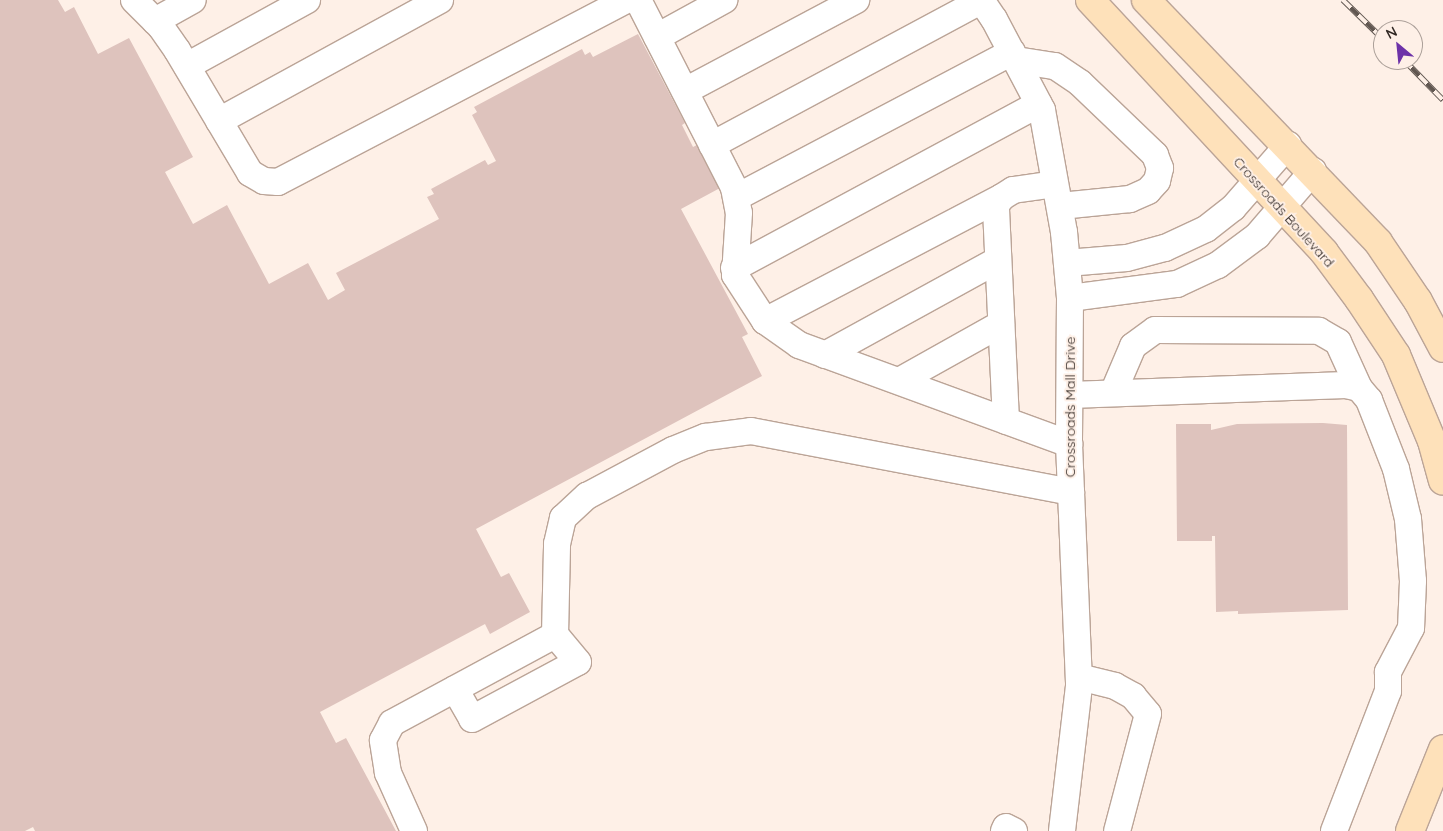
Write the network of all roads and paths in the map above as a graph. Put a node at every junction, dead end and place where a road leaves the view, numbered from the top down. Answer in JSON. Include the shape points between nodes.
{"nodes":[{"id":1,"x":134,"y":0,"type":"edge"},
{"id":2,"x":193,"y":0,"type":"edge"},
{"id":3,"x":306,"y":0,"type":"edge"},
{"id":4,"x":440,"y":0,"type":"edge"},
{"id":5,"x":626,"y":0,"type":"edge"},
{"id":6,"x":638,"y":0,"type":"edge"},
{"id":7,"x":724,"y":0,"type":"edge"},
{"id":8,"x":856,"y":0,"type":"edge"},
{"id":9,"x":981,"y":0,"type":"edge"},
{"id":10,"x":1090,"y":0,"type":"edge"},
{"id":11,"x":1146,"y":0,"type":"edge"},
{"id":12,"x":155,"y":21,"type":"junction"},
{"id":13,"x":657,"y":37,"type":"junction"},
{"id":14,"x":1014,"y":56,"type":"junction"},
{"id":15,"x":187,"y":66,"type":"junction"},
{"id":16,"x":685,"y":91,"type":"junction"},
{"id":17,"x":1039,"y":104,"type":"junction"},
{"id":18,"x":220,"y":121,"type":"junction"},
{"id":19,"x":712,"y":145,"type":"junction"},
{"id":20,"x":1288,"y":145,"type":"junction"},
{"id":21,"x":1313,"y":171,"type":"junction"},
{"id":22,"x":1257,"y":181,"type":"junction"},
{"id":23,"x":1057,"y":195,"type":"junction"},
{"id":24,"x":737,"y":197,"type":"junction"},
{"id":25,"x":1002,"y":197,"type":"junction"},
{"id":26,"x":1282,"y":209,"type":"junction"},
{"id":27,"x":998,"y":260,"type":"junction"},
{"id":28,"x":1067,"y":263,"type":"junction"},
{"id":29,"x":734,"y":268,"type":"junction"},
{"id":30,"x":1070,"y":298,"type":"junction"},
{"id":31,"x":765,"y":320,"type":"junction"},
{"id":32,"x":1001,"y":324,"type":"junction"},
{"id":33,"x":1443,"y":348,"type":"edge"},
{"id":34,"x":824,"y":355,"type":"junction"},
{"id":35,"x":898,"y":382,"type":"junction"},
{"id":36,"x":1359,"y":388,"type":"junction"},
{"id":37,"x":1113,"y":393,"type":"junction"},
{"id":38,"x":1070,"y":395,"type":"junction"},
{"id":39,"x":1006,"y":421,"type":"junction"},
{"id":40,"x":1069,"y":444,"type":"junction"},
{"id":41,"x":1443,"y":481,"type":"edge"},
{"id":42,"x":1071,"y":492,"type":"junction"},
{"id":43,"x":555,"y":635,"type":"junction"},
{"id":44,"x":1079,"y":677,"type":"junction"},
{"id":45,"x":456,"y":689,"type":"junction"},
{"id":46,"x":1443,"y":749,"type":"edge"},
{"id":47,"x":414,"y":831,"type":"edge"},
{"id":48,"x":1004,"y":831,"type":"edge"},
{"id":49,"x":1014,"y":831,"type":"edge"},
{"id":50,"x":1062,"y":831,"type":"edge"},
{"id":51,"x":1117,"y":831,"type":"edge"},
{"id":52,"x":1334,"y":831,"type":"edge"},
{"id":53,"x":1410,"y":831,"type":"edge"}],
"edges":[{"from":1,"to":12,"type":"street"},
{"from":2,"to":12,"type":"street"},
{"from":3,"to":15,"type":"street"},
{"from":4,"to":18,"type":"street"},
{"from":5,"to":18,"type":"street","via":[[278,182],[264,181],[250,173]]},
{"from":6,"to":13,"type":"street"},
{"from":7,"to":13,"type":"street"},
{"from":8,"to":16,"type":"street"},
{"from":9,"to":14,"type":"street","name":"Crossroads Mall Drive"},
{"from":9,"to":19,"type":"street"},
{"from":10,"to":22,"type":"main road","name":"Crossroads Boulevard"},
{"from":11,"to":20,"type":"main road"},
{"from":12,"to":15,"type":"street"},
{"from":13,"to":16,"type":"street"},
{"from":14,"to":17,"type":"street","name":"Crossroads Mall Drive"},
{"from":14,"to":23,"type":"street","via":[[1055,66],[1080,83],[1155,155],[1160,168],[1157,181],[1148,191],[1130,199]]},
{"from":14,"to":24,"type":"street"},
{"from":15,"to":18,"type":"street"},
{"from":16,"to":19,"type":"street"},
{"from":17,"to":23,"type":"street","name":"Crossroads Mall Drive"},
{"from":17,"to":29,"type":"street"},
{"from":19,"to":24,"type":"street"},
{"from":20,"to":21,"type":"main road"},
{"from":20,"to":22,"type":"street"},
{"from":21,"to":26,"type":"street"},
{"from":21,"to":33,"type":"main road","via":[[1378,242],[1418,301]]},
{"from":22,"to":26,"type":"main road","name":"Crossroads Boulevard"},
{"from":22,"to":28,"type":"street","via":[[1233,208],[1206,228],[1165,248],[1127,258]]},
{"from":23,"to":25,"type":"street","via":[[1013,190]]},
{"from":23,"to":28,"type":"street","name":"Crossroads Mall Drive"},
{"from":24,"to":29,"type":"street","via":[[739,212]]},
{"from":25,"to":27,"type":"street","via":[[996,205]]},
{"from":25,"to":31,"type":"street"},
{"from":26,"to":30,"type":"street","via":[[1257,236],[1218,265],[1178,284]]},
{"from":26,"to":41,"type":"main road","name":"Crossroads Boulevard","via":[[1324,252],[1396,355],[1432,441]]},
{"from":27,"to":32,"type":"street"},
{"from":27,"to":34,"type":"street"},
{"from":28,"to":30,"type":"street","name":"Crossroads Mall Drive"},
{"from":29,"to":31,"type":"street","via":[[740,286]]},
{"from":30,"to":38,"type":"street","name":"Crossroads Mall Drive"},
{"from":31,"to":34,"type":"street","via":[[800,346]]},
{"from":32,"to":35,"type":"street"},
{"from":32,"to":39,"type":"street"},
{"from":34,"to":35,"type":"street"},
{"from":35,"to":39,"type":"street"},
{"from":36,"to":37,"type":"street","via":[[1346,385]]},
{"from":36,"to":37,"type":"street","via":[[1338,342],[1319,331],[1156,330],[1133,346]]},
{"from":36,"to":52,"type":"street","via":[[1369,400],[1396,469],[1408,519],[1413,581],[1410,628],[1388,672],[1388,691]]},
{"from":37,"to":38,"type":"street"},
{"from":38,"to":40,"type":"street","name":"Crossroads Mall Drive"},
{"from":39,"to":40,"type":"street"},
{"from":40,"to":42,"type":"street","name":"Crossroads Mall Drive"},
{"from":42,"to":43,"type":"street","via":[[775,434],[751,431],[706,437],[673,450],[587,496],[563,518],[557,544]]},
{"from":42,"to":44,"type":"street","name":"Crossroads Mall Drive"},
{"from":43,"to":45,"type":"street"},
{"from":43,"to":45,"type":"street","via":[[578,662],[472,719]]},
{"from":44,"to":50,"type":"street","name":"Crossroads Mall Drive","via":[[1068,800]]},
{"from":44,"to":51,"type":"street","via":[[1127,692],[1144,706],[1148,714]]},
{"from":45,"to":47,"type":"street","via":[[392,723],[383,740],[388,773]]},
{"from":46,"to":53,"type":"main road"},
{"from":48,"to":49,"type":"street","via":[[1006,827]]}]}
